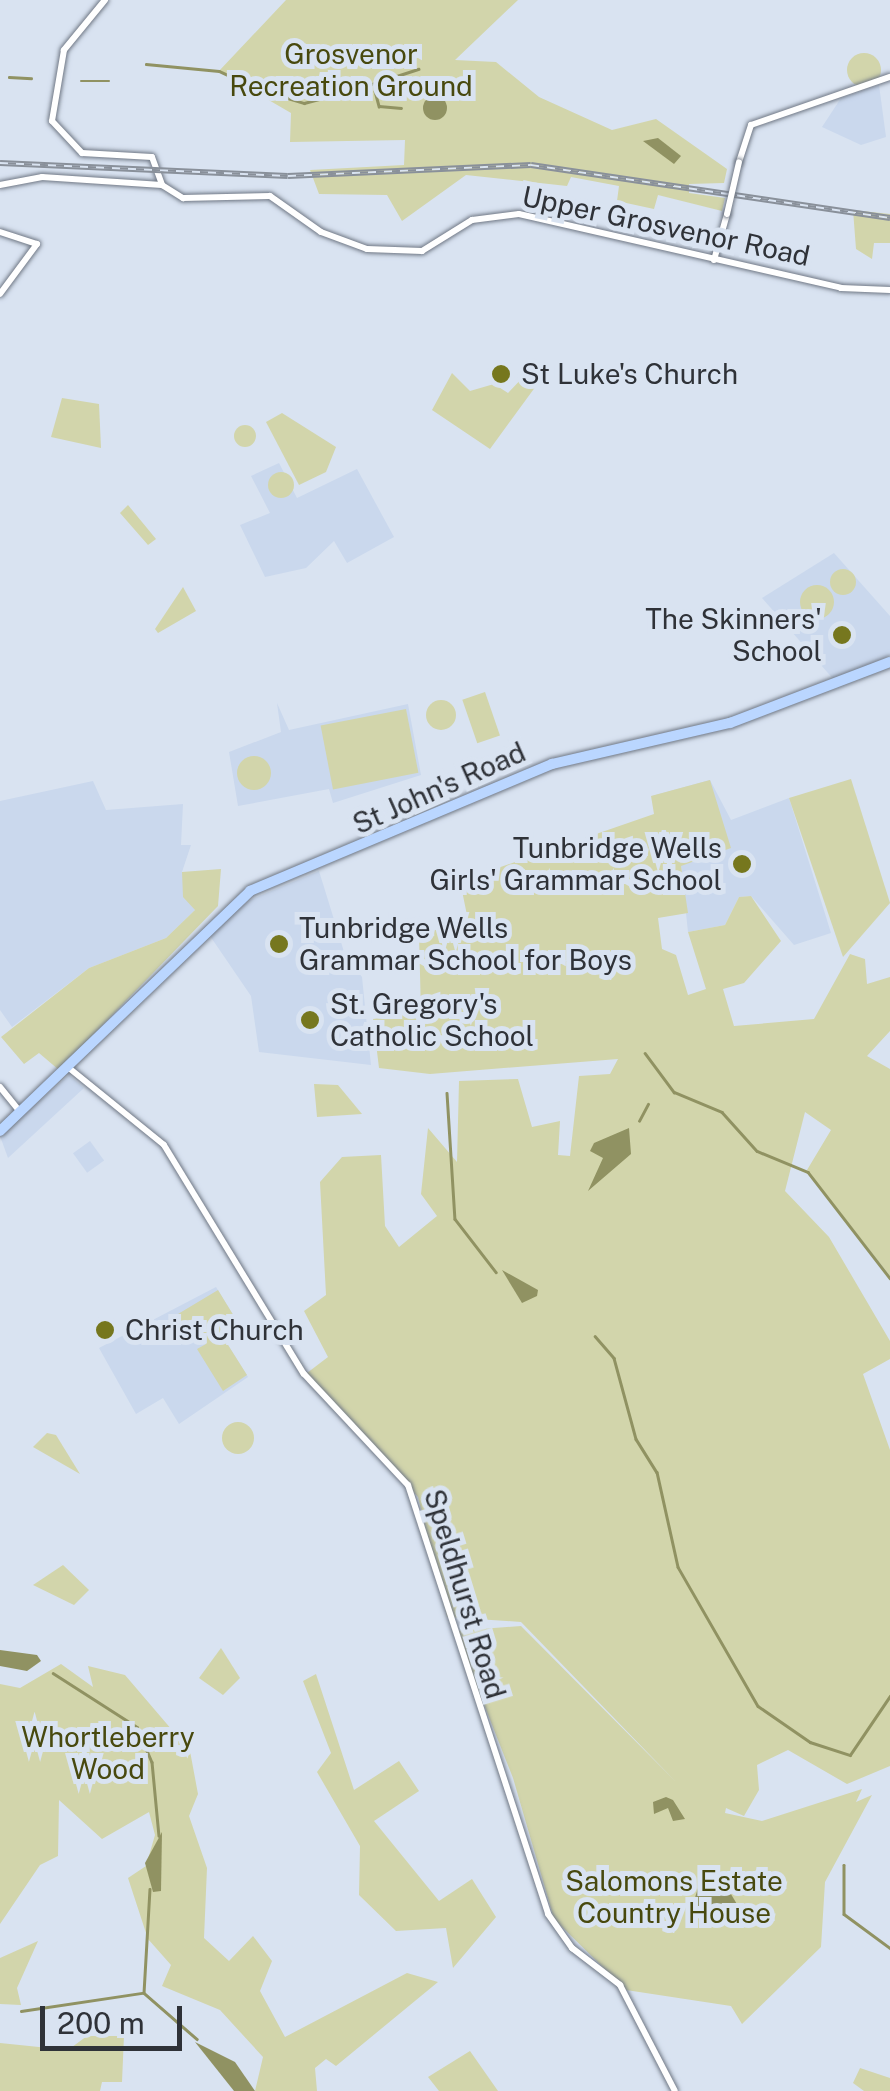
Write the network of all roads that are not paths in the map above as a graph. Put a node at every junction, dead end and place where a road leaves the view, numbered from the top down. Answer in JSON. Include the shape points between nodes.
{"nodes":[{"id":1,"x":105,"y":0,"type":"edge"},
{"id":2,"x":890,"y":77,"type":"edge"},
{"id":3,"x":0,"y":185,"type":"edge"},
{"id":4,"x":162,"y":185,"type":"junction"},
{"id":5,"x":0,"y":232,"type":"edge"},
{"id":6,"x":714,"y":260,"type":"junction"},
{"id":7,"x":890,"y":290,"type":"edge"},
{"id":8,"x":0,"y":294,"type":"edge"},
{"id":9,"x":890,"y":662,"type":"edge"},
{"id":10,"x":69,"y":1068,"type":"junction"},
{"id":11,"x":0,"y":1087,"type":"edge"},
{"id":12,"x":21,"y":1113,"type":"junction"},
{"id":13,"x":0,"y":1131,"type":"edge"},
{"id":14,"x":675,"y":2091,"type":"edge"}],
"edges":[{"from":1,"to":4,"type":"street","via":[[64,50],[53,125],[82,153],[152,157]]},
{"from":2,"to":6,"type":"street","bridge":true,"via":[[747,128]]},
{"from":3,"to":4,"type":"street","name":"Upper Grosvenor Road","via":[[42,177]]},
{"from":4,"to":6,"type":"street","name":"Upper Grosvenor Road","via":[[184,198],[270,196],[321,232],[367,249],[422,251],[472,220],[519,214]]},
{"from":5,"to":8,"type":"street","via":[[37,244]]},
{"from":6,"to":7,"type":"street","name":"Upper Grosvenor Road"},
{"from":9,"to":10,"type":"highway","name":"St John's Road","via":[[730,722],[552,764],[259,886],[230,904]]},
{"from":10,"to":12,"type":"highway","name":"St John's Road"},
{"from":10,"to":14,"type":"street","name":"Speldhurst Road","via":[[164,1145],[304,1374],[408,1485],[540,1889],[562,1937],[620,1985]]},
{"from":11,"to":12,"type":"street"},
{"from":12,"to":13,"type":"highway","name":"St John's Road"}]}
